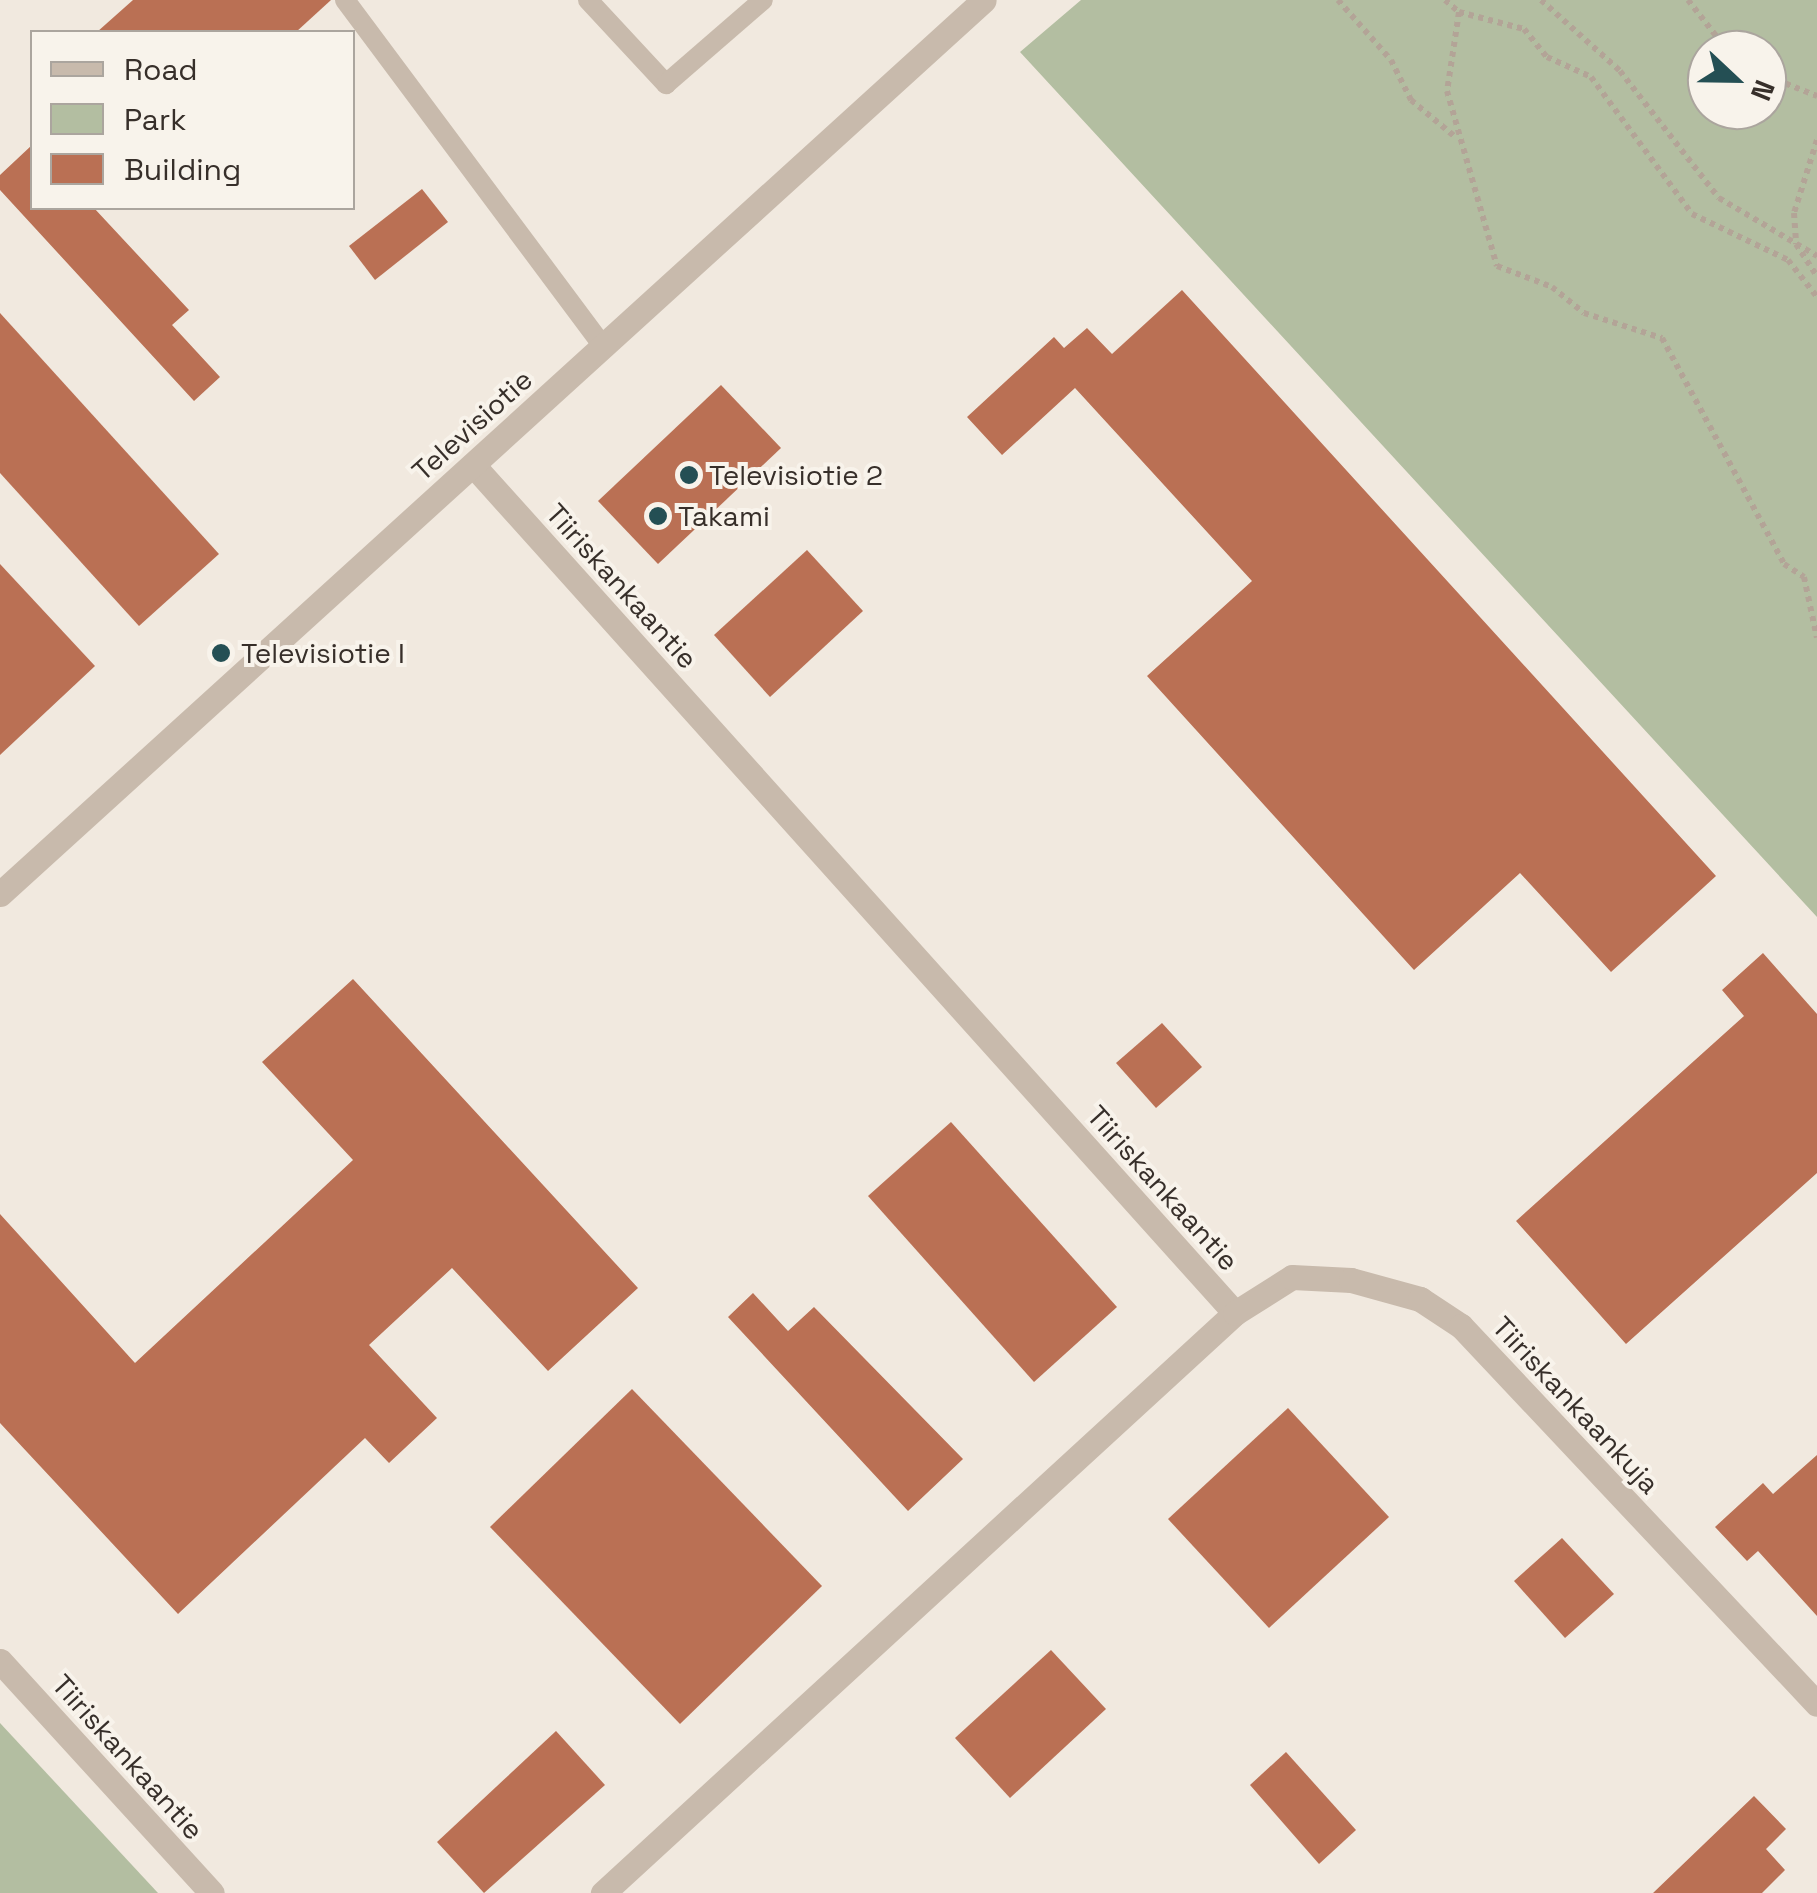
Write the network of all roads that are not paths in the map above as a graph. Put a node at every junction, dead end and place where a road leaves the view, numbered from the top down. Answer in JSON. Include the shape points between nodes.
{"nodes":[{"id":1,"x":345,"y":0,"type":"edge"},
{"id":2,"x":588,"y":0,"type":"edge"},
{"id":3,"x":763,"y":0,"type":"edge"},
{"id":4,"x":984,"y":0,"type":"edge"},
{"id":5,"x":358,"y":30,"type":"edge"},
{"id":6,"x":604,"y":346,"type":"junction"},
{"id":7,"x":473,"y":465,"type":"junction"},
{"id":8,"x":0,"y":894,"type":"edge"},
{"id":9,"x":1235,"y":1313,"type":"junction"},
{"id":10,"x":0,"y":1661,"type":"edge"},
{"id":11,"x":1817,"y":1704,"type":"edge"},
{"id":12,"x":212,"y":1893,"type":"edge"},
{"id":13,"x":603,"y":1893,"type":"edge"}],
"edges":[{"from":1,"to":5,"type":"lane"},
{"from":2,"to":3,"type":"lane","via":[[666,84]]},
{"from":4,"to":6,"type":"street","name":"Televisiotie"},
{"from":5,"to":6,"type":"lane"},
{"from":6,"to":7,"type":"street","name":"Televisiotie"},
{"from":7,"to":8,"type":"street","name":"Televisiotie"},
{"from":7,"to":9,"type":"street","name":"Tiiriskankaantie"},
{"from":9,"to":11,"type":"street","name":"Tiiriskankaankuja","via":[[1292,1277],[1351,1280],[1420,1300],[1461,1326]]},
{"from":9,"to":13,"type":"street","name":"Tiiriskankaantie"},
{"from":10,"to":12,"type":"street","name":"Tiiriskankaantie"}]}
